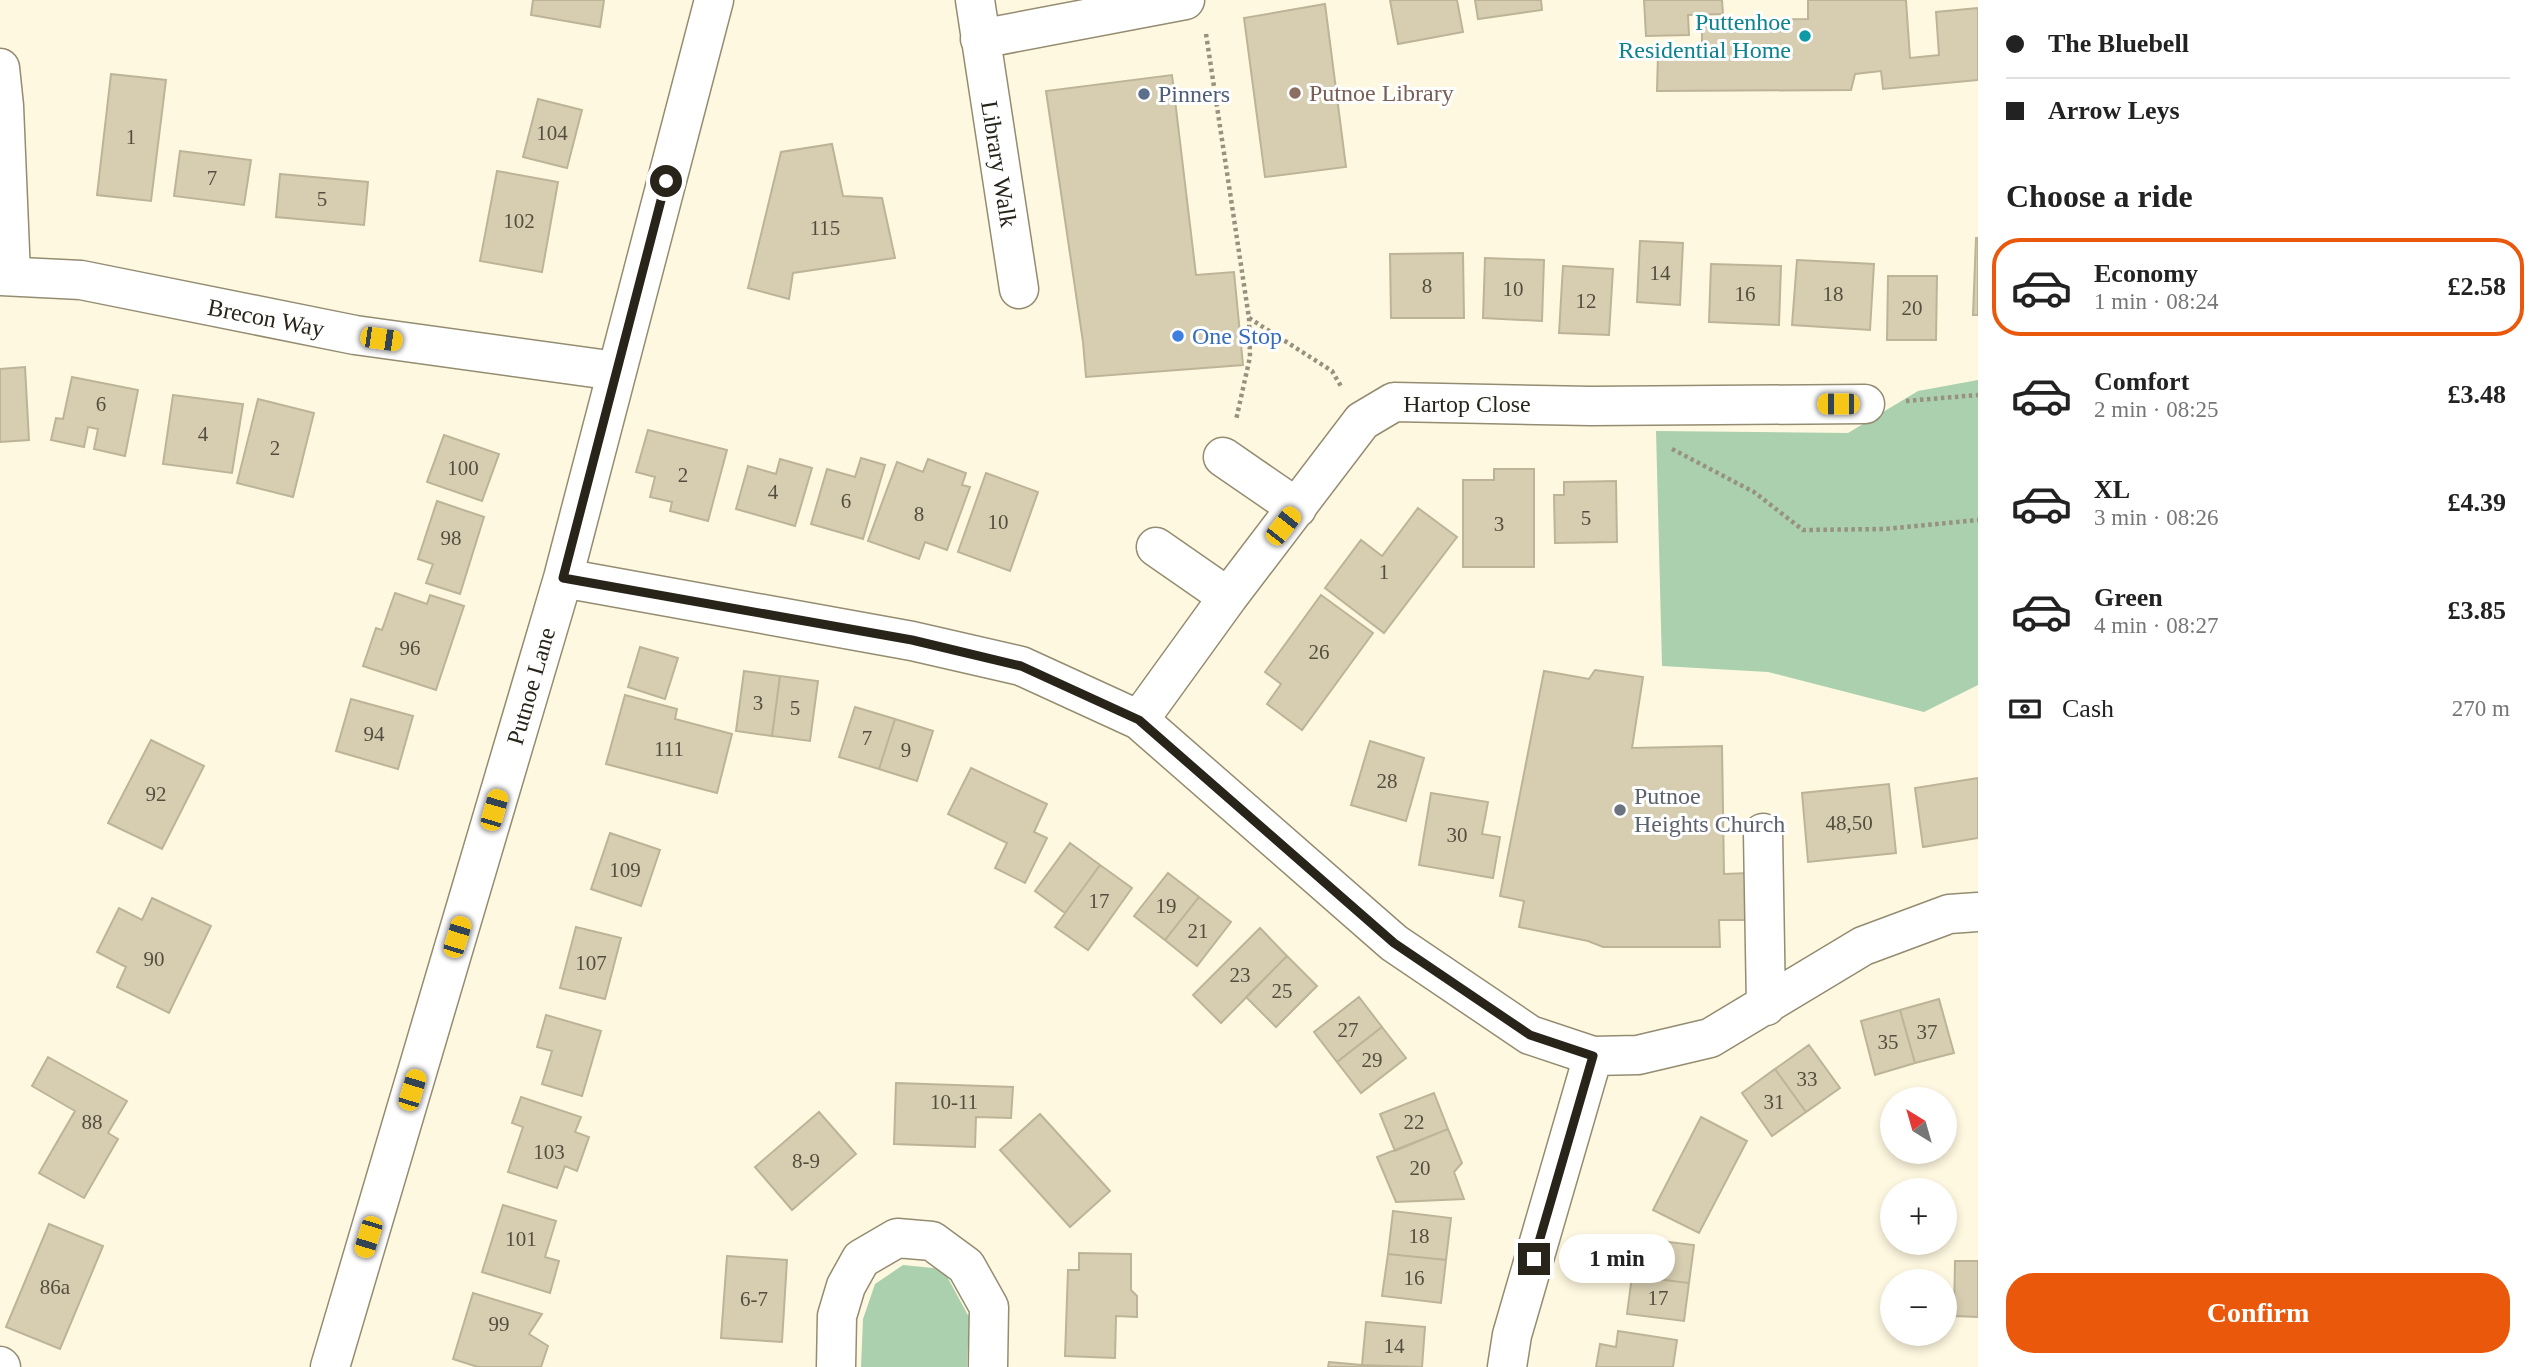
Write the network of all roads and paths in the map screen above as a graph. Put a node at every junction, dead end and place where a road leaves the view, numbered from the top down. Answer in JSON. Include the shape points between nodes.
{"nodes":[{"id":1,"x":714,"y":0,"type":"edge"},
{"id":2,"x":975,"y":0,"type":"edge"},
{"id":3,"x":1195,"y":14,"type":"edge"},
{"id":4,"x":980,"y":39,"type":"junction"},
{"id":5,"x":0,"y":68,"type":"edge"},
{"id":6,"x":6,"y":276,"type":"edge"},
{"id":7,"x":1019,"y":289,"type":"dead end"},
{"id":8,"x":1249,"y":318,"type":"junction"},
{"id":9,"x":616,"y":370,"type":"junction"},
{"id":10,"x":1978,"y":395,"type":"edge"},
{"id":11,"x":1865,"y":404,"type":"joint"},
{"id":12,"x":1362,"y":421,"type":"junction"},
{"id":13,"x":1661,"y":443,"type":"dead end"},
{"id":14,"x":1223,"y":457,"type":"joint"},
{"id":15,"x":1297,"y":508,"type":"junction"},
{"id":16,"x":1978,"y":520,"type":"edge"},
{"id":17,"x":1156,"y":547,"type":"dead end"},
{"id":18,"x":563,"y":578,"type":"junction"},
{"id":19,"x":1228,"y":597,"type":"junction"},
{"id":20,"x":1139,"y":720,"type":"junction"},
{"id":21,"x":1763,"y":833,"type":"dead end"},
{"id":22,"x":1978,"y":912,"type":"edge"},
{"id":23,"x":1766,"y":1006,"type":"junction"},
{"id":24,"x":1593,"y":1056,"type":"junction"},
{"id":25,"x":330,"y":1367,"type":"edge"},
{"id":26,"x":836,"y":1367,"type":"edge"},
{"id":27,"x":988,"y":1367,"type":"edge"},
{"id":28,"x":1507,"y":1367,"type":"edge"}],
"edges":[{"from":1,"to":9,"type":"street","name":"Putnoe Lane"},
{"from":2,"to":4,"type":"street","name":"Library Walk"},
{"from":3,"to":4,"type":"street"},
{"from":3,"to":8,"type":"path"},
{"from":4,"to":7,"type":"street","name":"Library Walk"},
{"from":5,"to":6,"type":"street"},
{"from":6,"to":9,"type":"street","name":"Brecon Way","via":[[81,281],[355,335]]},
{"from":8,"to":12,"type":"path","via":[[1332,371]]},
{"from":8,"to":14,"type":"path","via":[[1250,357]]},
{"from":9,"to":18,"type":"street","name":"Putnoe Lane"},
{"from":10,"to":11,"type":"path"},
{"from":11,"to":12,"type":"street","name":"Hartop Close","via":[[1394,402]]},
{"from":12,"to":15,"type":"street","name":"Hartop Close"},
{"from":13,"to":16,"type":"path","via":[[1754,492],[1803,530],[1885,529]]},
{"from":14,"to":15,"type":"street"},
{"from":15,"to":19,"type":"street","name":"Hartop Close"},
{"from":17,"to":19,"type":"street"},
{"from":18,"to":20,"type":"street","via":[[912,640],[1021,666]]},
{"from":18,"to":25,"type":"street","name":"Putnoe Lane"},
{"from":19,"to":20,"type":"street","name":"Hartop Close"},
{"from":20,"to":24,"type":"street","via":[[1394,943],[1530,1035]]},
{"from":21,"to":23,"type":"street"},
{"from":22,"to":23,"type":"street","via":[[1949,914],[1863,946]]},
{"from":23,"to":24,"type":"street","via":[[1710,1038],[1638,1055]]},
{"from":24,"to":28,"type":"street","via":[[1512,1335]]},
{"from":26,"to":27,"type":"street","via":[[837,1316],[846,1286],[861,1259],[897,1238],[932,1241],[966,1266],[989,1307]]}]}
